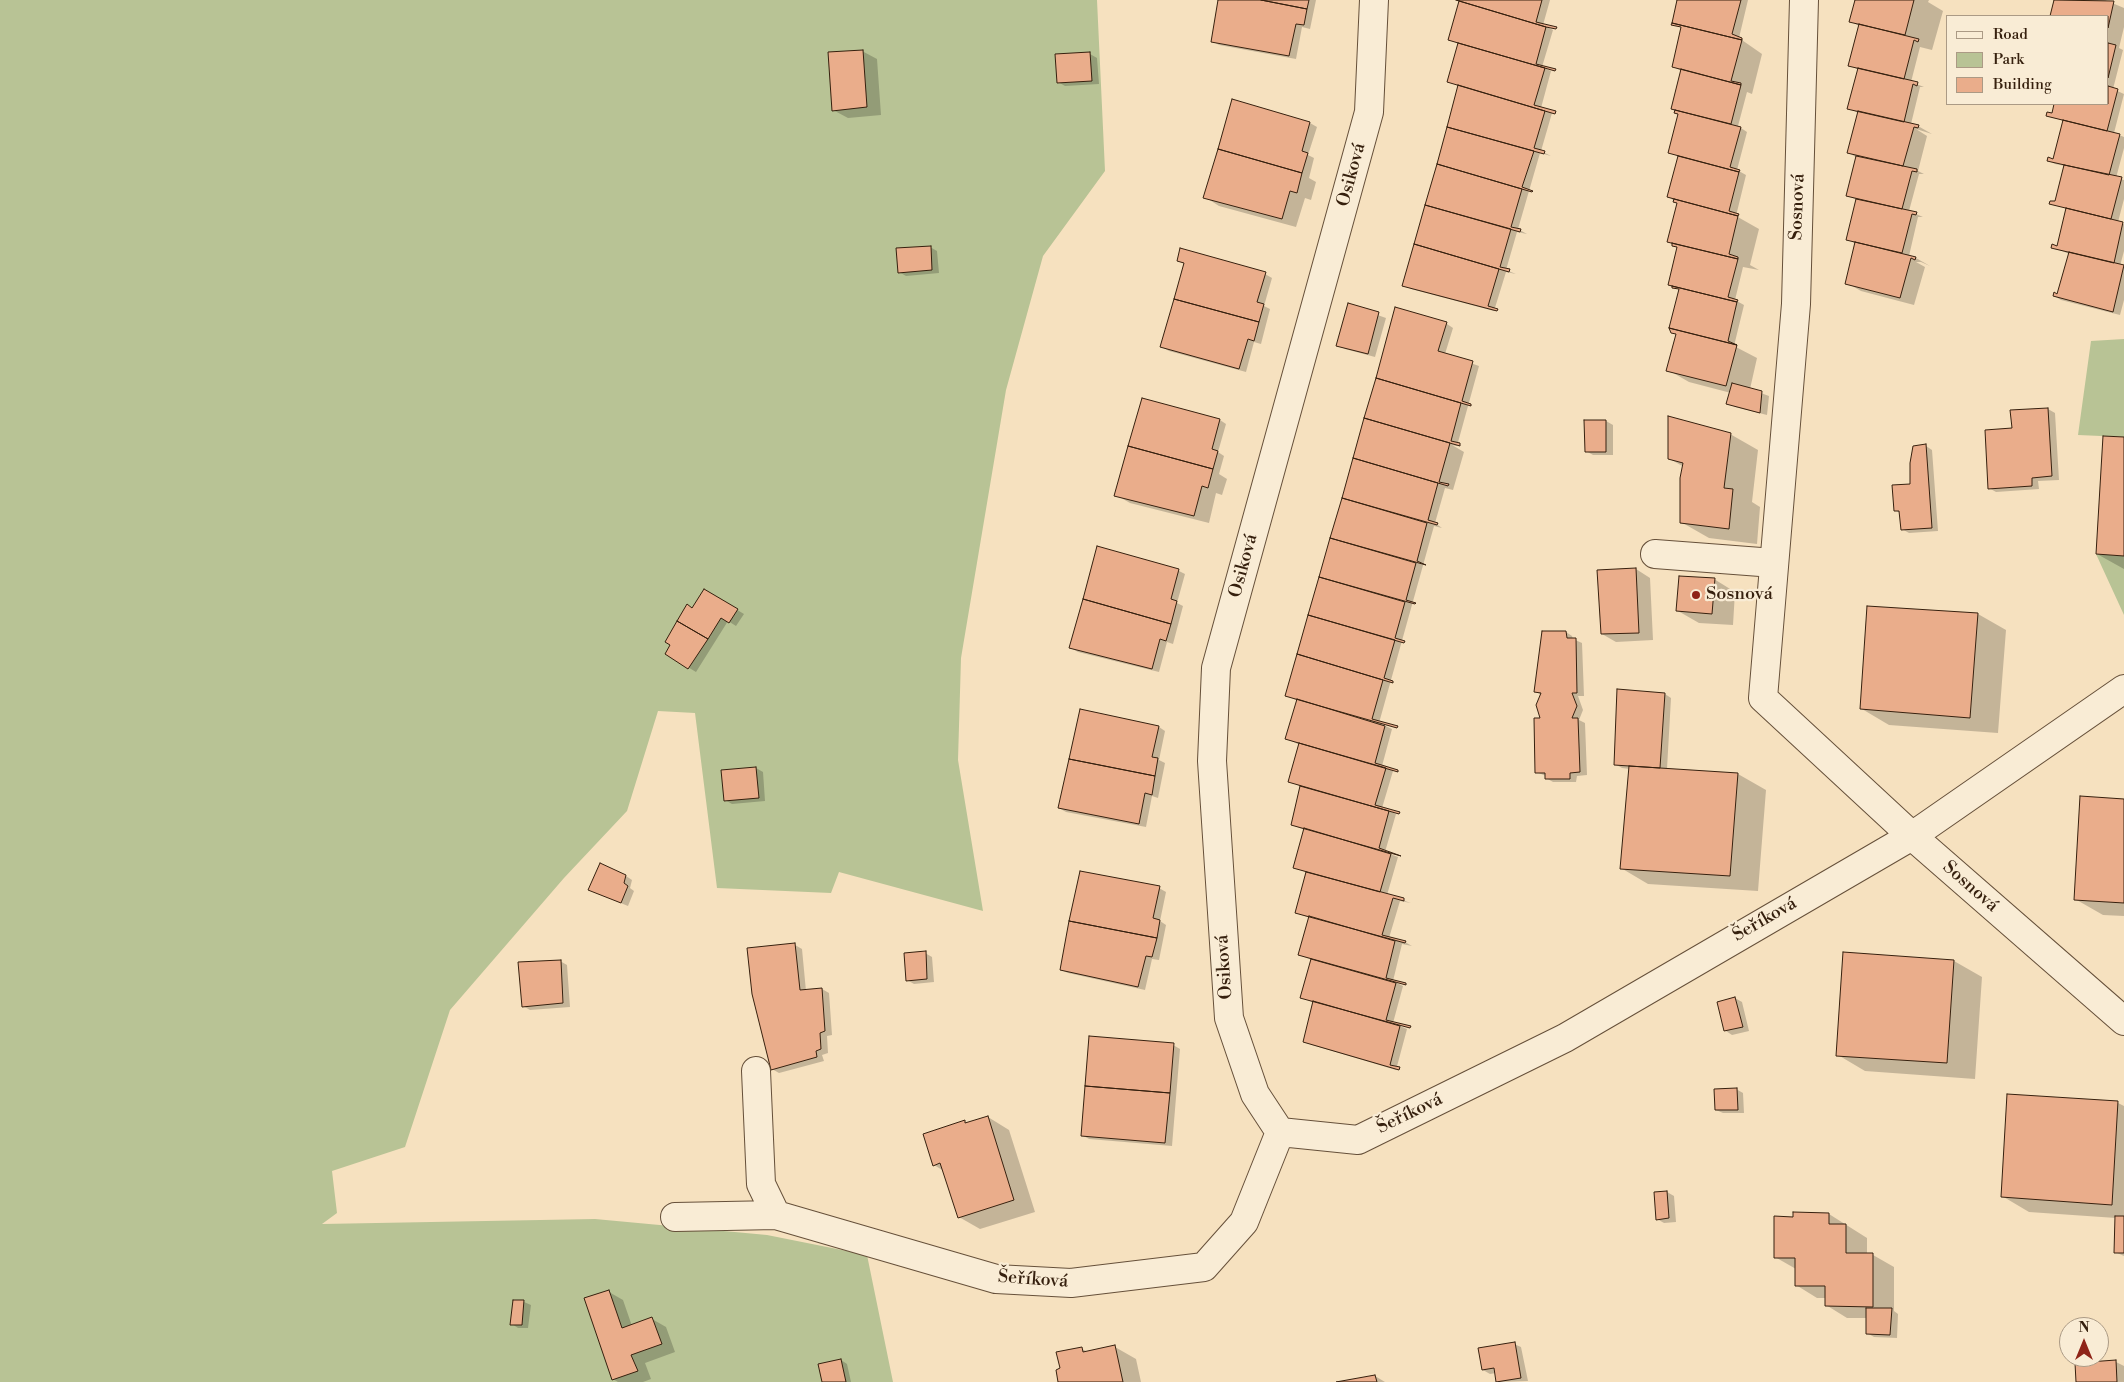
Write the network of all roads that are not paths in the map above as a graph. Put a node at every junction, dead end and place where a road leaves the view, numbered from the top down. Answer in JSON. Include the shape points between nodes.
{"nodes":[{"id":1,"x":1374,"y":0,"type":"edge"},
{"id":2,"x":1804,"y":0,"type":"edge"},
{"id":3,"x":1655,"y":554,"type":"dead end"},
{"id":4,"x":1774,"y":563,"type":"junction"},
{"id":5,"x":2124,"y":690,"type":"edge"},
{"id":6,"x":1912,"y":836,"type":"junction"},
{"id":7,"x":2124,"y":1021,"type":"edge"},
{"id":8,"x":756,"y":1072,"type":"dead end"},
{"id":9,"x":1280,"y":1132,"type":"junction"},
{"id":10,"x":776,"y":1215,"type":"junction"},
{"id":11,"x":675,"y":1217,"type":"dead end"}],
"edges":[{"from":1,"to":9,"type":"street","name":"Osiková","via":[[1369,112],[1216,668],[1212,761],[1229,1018],[1255,1094]]},
{"from":2,"to":4,"type":"street","name":"Sosnová","via":[[1796,304]]},
{"from":3,"to":4,"type":"street"},
{"from":4,"to":6,"type":"street","name":"Sosnová","via":[[1763,698]]},
{"from":5,"to":6,"type":"street","name":"Šeříková"},
{"from":6,"to":7,"type":"street","name":"Sosnová"},
{"from":6,"to":9,"type":"street","name":"Šeříková","via":[[1565,1038],[1358,1140]]},
{"from":8,"to":10,"type":"street","via":[[760,1184]]},
{"from":9,"to":10,"type":"street","name":"Šeříková","via":[[1244,1222],[1204,1267],[1071,1283],[996,1279]]},
{"from":10,"to":11,"type":"street","name":"Šeříková"}]}
